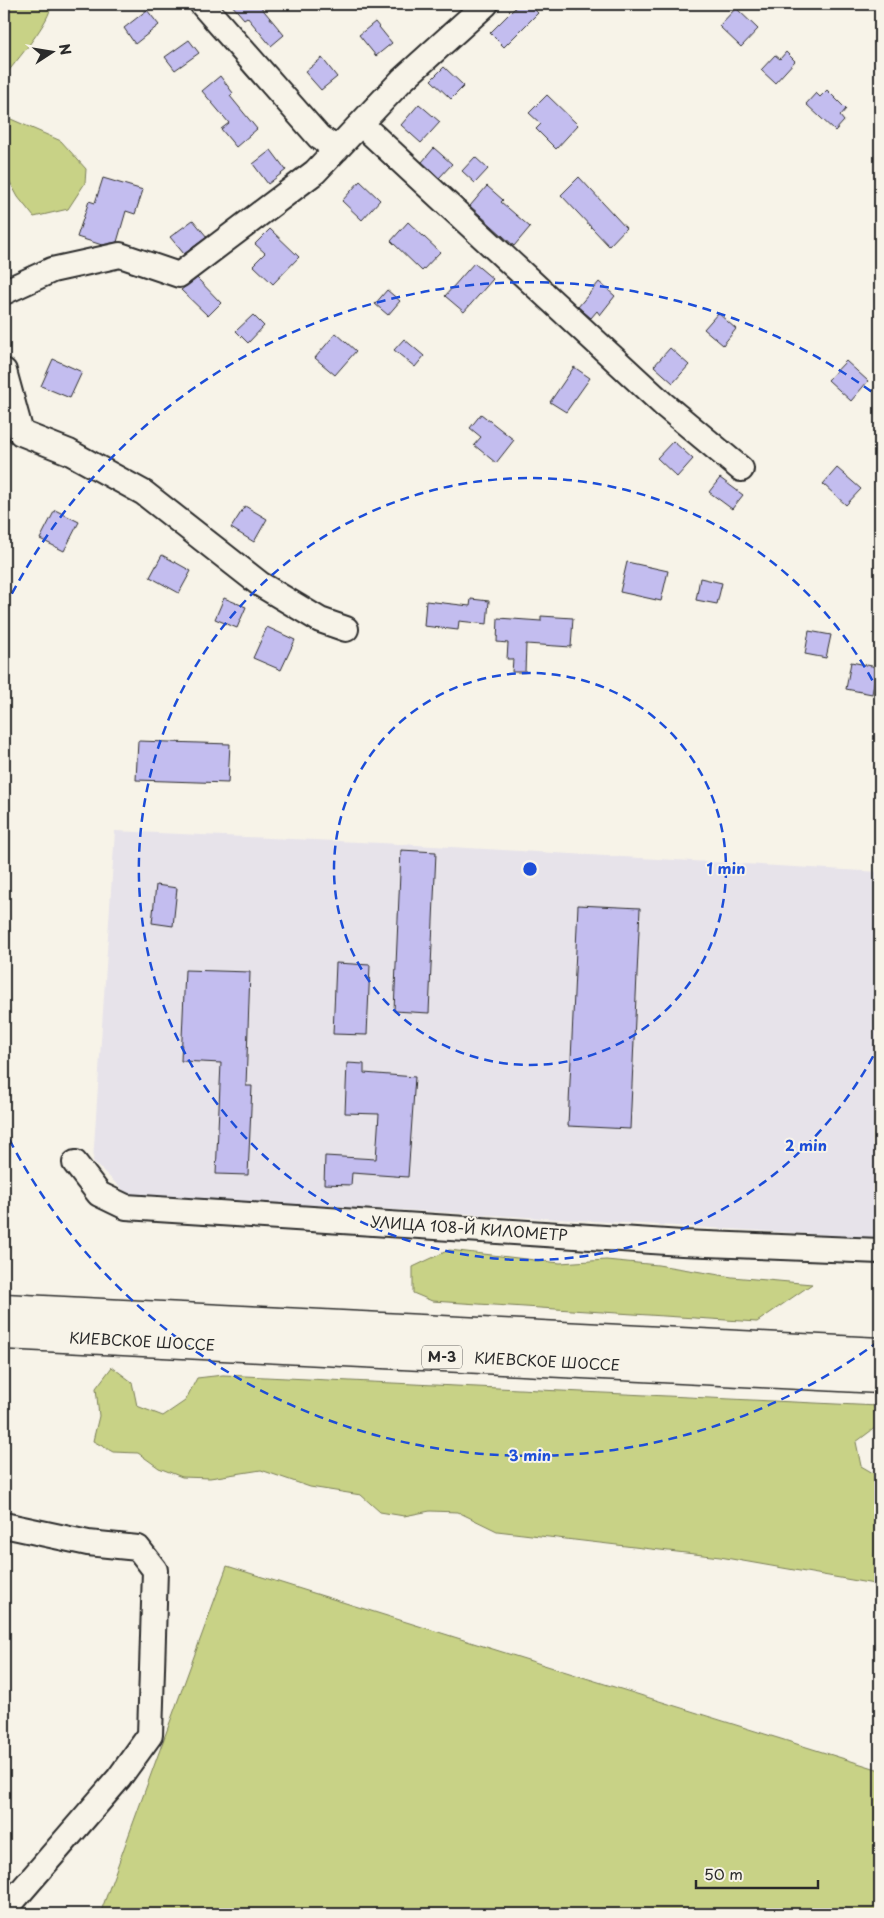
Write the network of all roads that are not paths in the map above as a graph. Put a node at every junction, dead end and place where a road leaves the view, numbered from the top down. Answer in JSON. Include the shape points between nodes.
{"nodes":[{"id":1,"x":202,"y":4,"type":"edge"},
{"id":2,"x":486,"y":4,"type":"edge"},
{"id":3,"x":361,"y":124,"type":"junction"},
{"id":4,"x":336,"y":149,"type":"junction"},
{"id":5,"x":4,"y":292,"type":"edge"},
{"id":6,"x":4,"y":371,"type":"edge"},
{"id":7,"x":742,"y":469,"type":"dead end"},
{"id":8,"x":346,"y":630,"type":"dead end"},
{"id":9,"x":75,"y":1164,"type":"dead end"},
{"id":10,"x":880,"y":1251,"type":"edge"},
{"id":11,"x":4,"y":1308,"type":"edge"},
{"id":12,"x":4,"y":1335,"type":"edge"},
{"id":13,"x":880,"y":1352,"type":"edge"},
{"id":14,"x":880,"y":1378,"type":"edge"},
{"id":15,"x":4,"y":1525,"type":"edge"},
{"id":16,"x":4,"y":1911,"type":"edge"}],
"edges":[{"from":1,"to":4,"type":"street","via":[[319,137]]},
{"from":2,"to":3,"type":"street","via":[[402,80]]},
{"from":3,"to":4,"type":"street"},
{"from":3,"to":7,"type":"street","via":[[664,404]]},
{"from":4,"to":5,"type":"street","via":[[315,172],[179,274],[120,256],[52,270]]},
{"from":6,"to":8,"type":"street","via":[[21,433],[69,452],[144,493],[260,584],[320,620]]},
{"from":9,"to":10,"type":"street","name":"УЛИЦА 108-Й КИЛОМЕТР","via":[[99,1194],[126,1207],[682,1243]]},
{"from":11,"to":13,"type":"highway","name":"КИЕВСКОЕ ШОССЕ","number":"М-3"},
{"from":12,"to":14,"type":"highway","name":"КИЕВСКОЕ ШОССЕ","number":"М-3"},
{"from":15,"to":16,"type":"street","via":[[88,1543],[138,1548],[155,1570],[150,1735],[119,1778]]}]}
